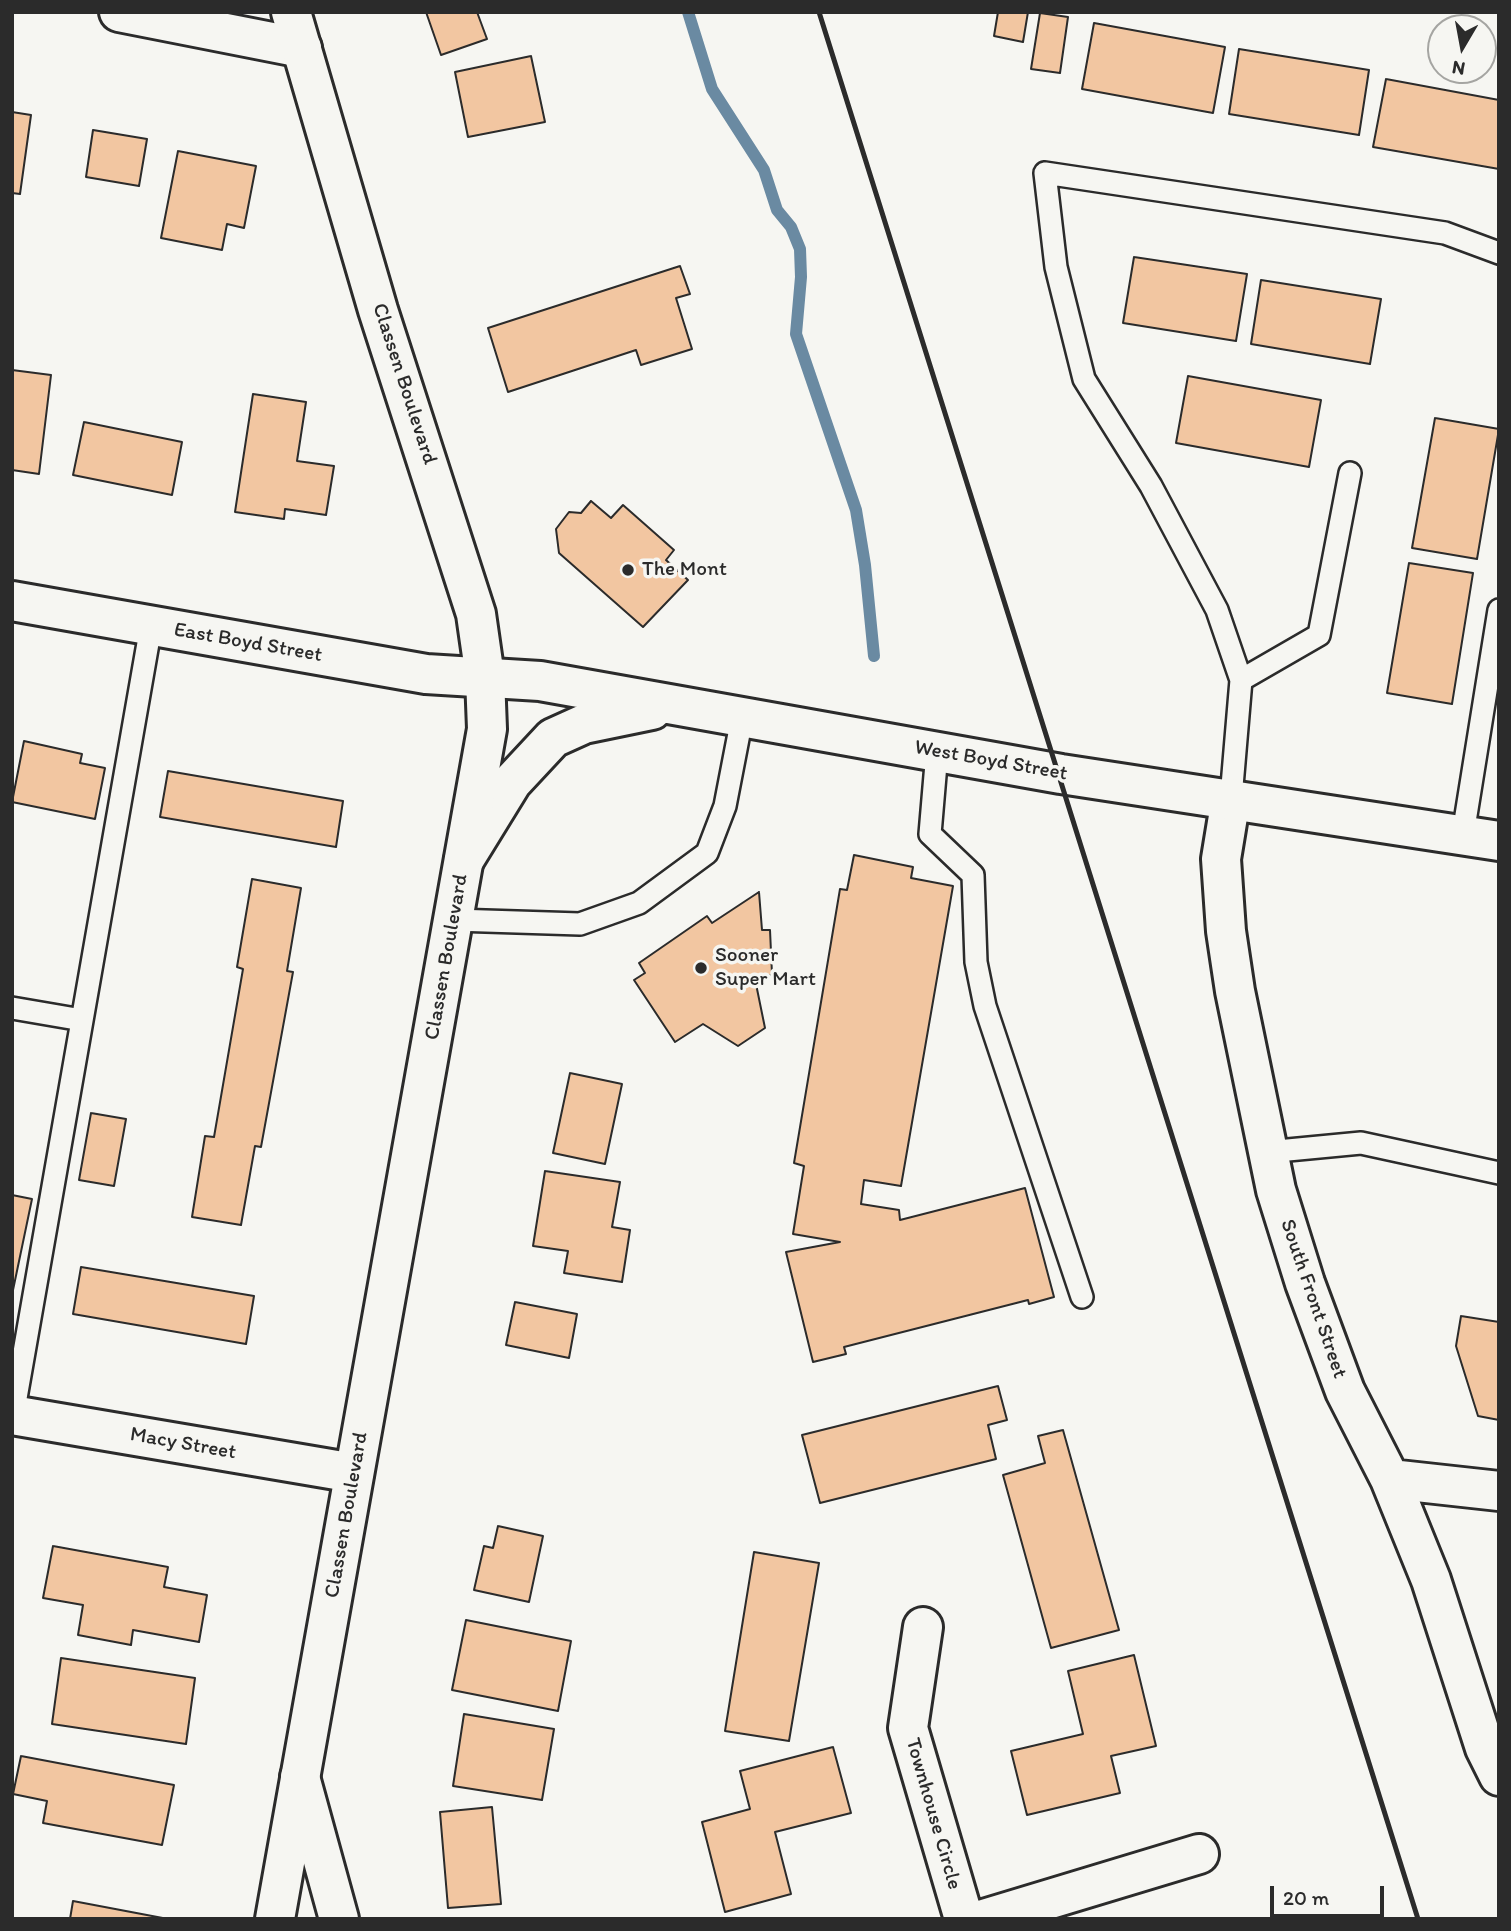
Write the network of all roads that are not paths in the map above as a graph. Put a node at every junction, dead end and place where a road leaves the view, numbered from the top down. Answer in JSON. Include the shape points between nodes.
{"nodes":[{"id":1,"x":119,"y":12,"type":"edge"},
{"id":2,"x":291,"y":12,"type":"edge"},
{"id":3,"x":302,"y":48,"type":"junction"},
{"id":4,"x":1499,"y":253,"type":"edge"},
{"id":5,"x":1350,"y":473,"type":"dead end"},
{"id":6,"x":12,"y":601,"type":"edge"},
{"id":7,"x":1499,"y":610,"type":"edge"},
{"id":8,"x":151,"y":626,"type":"junction"},
{"id":9,"x":485,"y":677,"type":"junction"},
{"id":10,"x":1241,"y":680,"type":"junction"},
{"id":11,"x":680,"y":707,"type":"junction"},
{"id":12,"x":742,"y":718,"type":"junction"},
{"id":13,"x":937,"y":752,"type":"junction"},
{"id":14,"x":1231,"y":798,"type":"junction"},
{"id":15,"x":1481,"y":837,"type":"edge"},
{"id":16,"x":463,"y":861,"type":"junction"},
{"id":17,"x":454,"y":920,"type":"junction"},
{"id":18,"x":12,"y":1008,"type":"edge"},
{"id":19,"x":82,"y":1020,"type":"junction"},
{"id":20,"x":1267,"y":1152,"type":"junction"},
{"id":21,"x":1499,"y":1173,"type":"edge"},
{"id":22,"x":1082,"y":1297,"type":"dead end"},
{"id":23,"x":13,"y":1417,"type":"edge"},
{"id":24,"x":354,"y":1473,"type":"junction"},
{"id":25,"x":1390,"y":1479,"type":"junction"},
{"id":26,"x":1499,"y":1491,"type":"edge"},
{"id":27,"x":923,"y":1626,"type":"dead end"},
{"id":28,"x":1499,"y":1776,"type":"edge"},
{"id":29,"x":300,"y":1777,"type":"junction"},
{"id":30,"x":1199,"y":1854,"type":"dead end"},
{"id":31,"x":275,"y":1919,"type":"edge"},
{"id":32,"x":339,"y":1919,"type":"edge"},
{"id":33,"x":964,"y":1919,"type":"edge"},
{"id":34,"x":984,"y":1919,"type":"edge"}],
"edges":[{"from":1,"to":3,"type":"street"},
{"from":2,"to":3,"type":"street","name":"Classen Boulevard"},
{"from":3,"to":9,"type":"street","name":"Classen Boulevard","via":[[378,310],[476,614]]},
{"from":4,"to":10,"type":"lane","via":[[1445,233],[1045,173],[1056,267],[1084,379],[1151,486],[1217,610]]},
{"from":5,"to":10,"type":"lane","via":[[1319,635]]},
{"from":6,"to":8,"type":"street","name":"East Boyd Street"},
{"from":7,"to":15,"type":"lane"},
{"from":8,"to":9,"type":"street","name":"East Boyd Street","via":[[426,674]]},
{"from":8,"to":19,"type":"lane"},
{"from":9,"to":11,"type":"street","name":"West Boyd Street","via":[[540,681]]},
{"from":9,"to":16,"type":"street","name":"Classen Boulevard","via":[[487,729]]},
{"from":10,"to":14,"type":"lane"},
{"from":11,"to":12,"type":"street","name":"West Boyd Street"},
{"from":11,"to":16,"type":"street","via":[[625,713],[553,738],[512,782]]},
{"from":12,"to":13,"type":"street","name":"West Boyd Street"},
{"from":12,"to":17,"type":"lane","via":[[725,806],[707,853],[639,902],[580,924]]},
{"from":13,"to":14,"type":"street","name":"West Boyd Street"},
{"from":13,"to":22,"type":"lane","via":[[930,834],[973,875],[976,962],[985,1006]]},
{"from":14,"to":15,"type":"street","name":"West Boyd Street"},
{"from":14,"to":20,"type":"street","name":"South Front Street","via":[[1221,859],[1226,932]]},
{"from":16,"to":17,"type":"street","name":"Classen Boulevard"},
{"from":17,"to":24,"type":"street","name":"Classen Boulevard"},
{"from":18,"to":19,"type":"lane"},
{"from":19,"to":23,"type":"lane"},
{"from":20,"to":21,"type":"lane","via":[[1361,1143]]},
{"from":20,"to":25,"type":"street","name":"South Front Street","via":[[1305,1283],[1345,1391]]},
{"from":23,"to":24,"type":"street","name":"Macy Street"},
{"from":24,"to":29,"type":"street","name":"Classen Boulevard"},
{"from":25,"to":26,"type":"street"},
{"from":25,"to":28,"type":"street","name":"South Front Street"},
{"from":27,"to":33,"type":"street","name":"Townhouse Circle","via":[[908,1728]]},
{"from":29,"to":31,"type":"street","name":"Classen Boulevard"},
{"from":29,"to":32,"type":"street"},
{"from":30,"to":34,"type":"street"}]}
